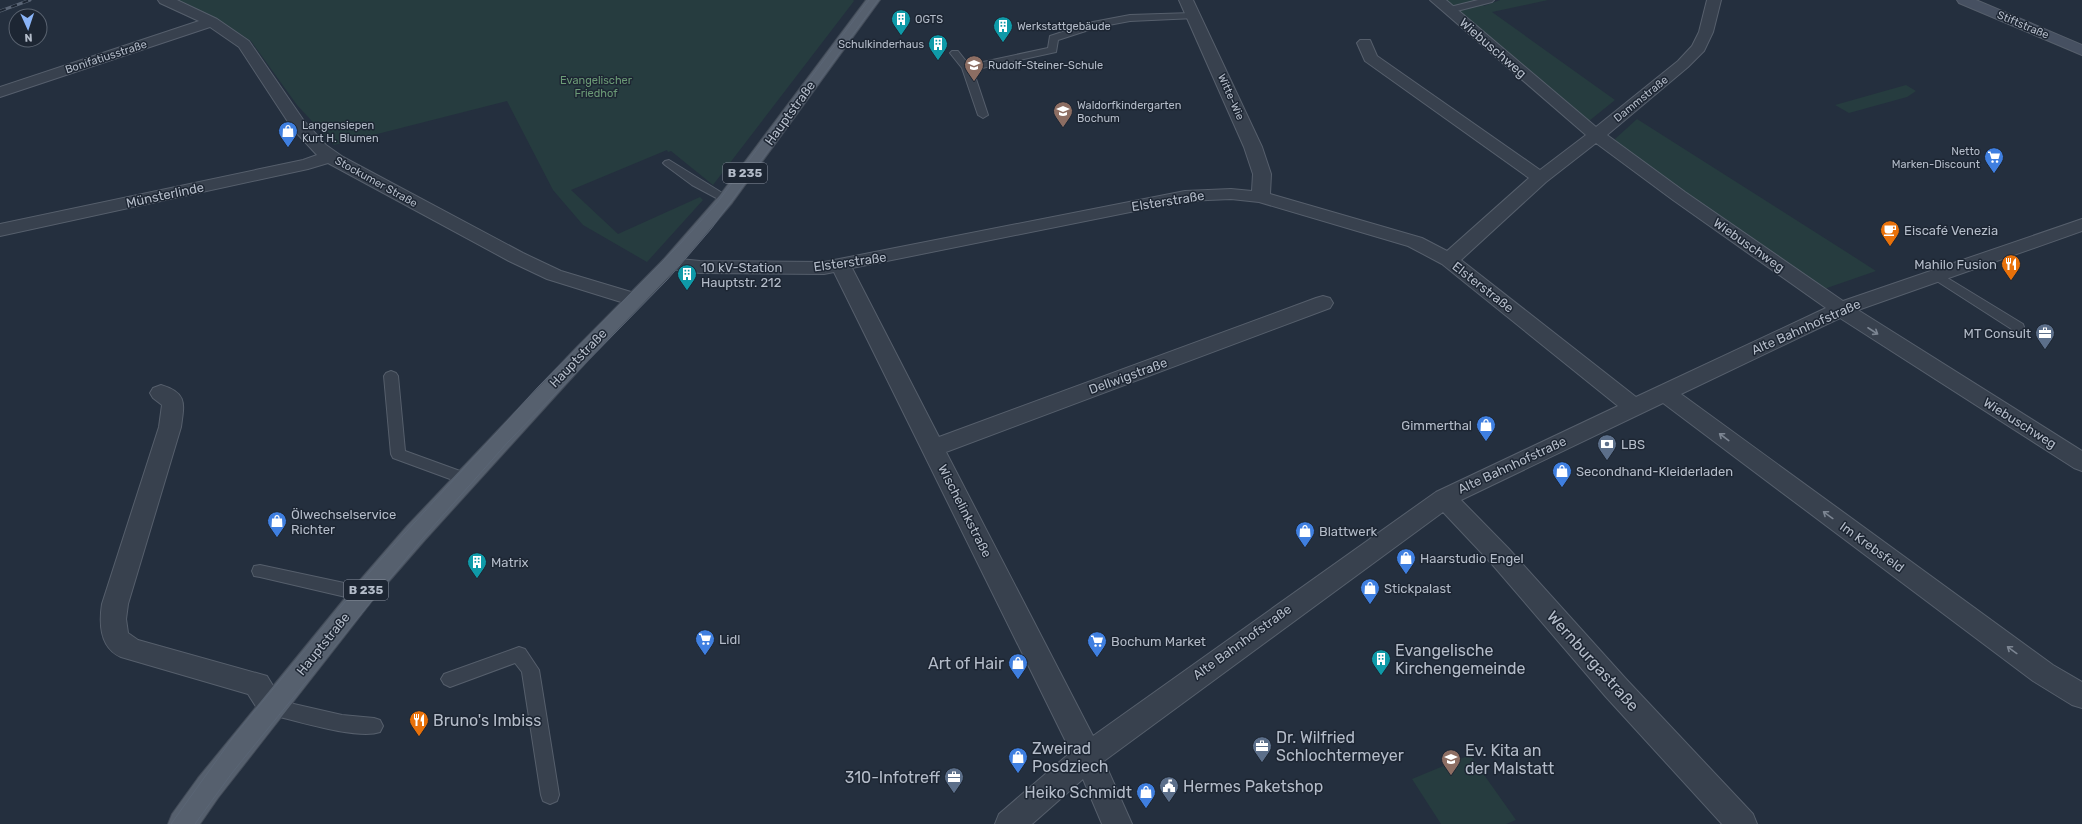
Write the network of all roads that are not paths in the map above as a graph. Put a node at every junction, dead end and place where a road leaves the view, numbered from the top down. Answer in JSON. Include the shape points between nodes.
{"nodes":[{"id":1,"x":165,"y":0,"type":"edge"},
{"id":2,"x":873,"y":0,"type":"edge"},
{"id":3,"x":1186,"y":0,"type":"edge"},
{"id":4,"x":1489,"y":0,"type":"edge"},
{"id":5,"x":1714,"y":0,"type":"edge"},
{"id":6,"x":1964,"y":0,"type":"edge"},
{"id":7,"x":1443,"y":5,"type":"edge"},
{"id":8,"x":1192,"y":16,"type":"junction"},
{"id":9,"x":212,"y":22,"type":"junction"},
{"id":10,"x":1364,"y":43,"type":"dead end"},
{"id":11,"x":2082,"y":50,"type":"edge"},
{"id":12,"x":955,"y":53,"type":"dead end"},
{"id":13,"x":967,"y":68,"type":"junction"},
{"id":14,"x":0,"y":92,"type":"edge"},
{"id":15,"x":983,"y":115,"type":"dead end"},
{"id":16,"x":1596,"y":134,"type":"junction"},
{"id":17,"x":330,"y":156,"type":"junction"},
{"id":18,"x":669,"y":163,"type":"dead end"},
{"id":19,"x":1540,"y":178,"type":"junction"},
{"id":20,"x":1262,"y":197,"type":"junction"},
{"id":21,"x":726,"y":199,"type":"junction"},
{"id":22,"x":2082,"y":225,"type":"edge"},
{"id":23,"x":0,"y":230,"type":"edge"},
{"id":24,"x":1448,"y":260,"type":"junction"},
{"id":25,"x":670,"y":264,"type":"junction"},
{"id":26,"x":841,"y":266,"type":"junction"},
{"id":27,"x":1936,"y":276,"type":"junction"},
{"id":28,"x":634,"y":300,"type":"junction"},
{"id":29,"x":1323,"y":303,"type":"dead end"},
{"id":30,"x":1841,"y":309,"type":"junction"},
{"id":31,"x":2018,"y":326,"type":"dead end"},
{"id":32,"x":391,"y":376,"type":"dead end"},
{"id":33,"x":161,"y":393,"type":"dead end"},
{"id":34,"x":1664,"y":393,"type":"junction"},
{"id":35,"x":1634,"y":407,"type":"junction"},
{"id":36,"x":933,"y":448,"type":"junction"},
{"id":37,"x":2082,"y":462,"type":"edge"},
{"id":38,"x":466,"y":479,"type":"junction"},
{"id":39,"x":1444,"y":498,"type":"junction"},
{"id":40,"x":260,"y":571,"type":"dead end"},
{"id":41,"x":363,"y":594,"type":"junction"},
{"id":42,"x":450,"y":679,"type":"dead end"},
{"id":43,"x":2082,"y":696,"type":"edge"},
{"id":44,"x":272,"y":707,"type":"junction"},
{"id":45,"x":374,"y":726,"type":"dead end"},
{"id":46,"x":1088,"y":756,"type":"junction"},
{"id":47,"x":550,"y":795,"type":"dead end"},
{"id":48,"x":183,"y":824,"type":"edge"},
{"id":49,"x":1010,"y":824,"type":"edge"},
{"id":50,"x":1117,"y":824,"type":"edge"},
{"id":51,"x":1742,"y":824,"type":"edge"}],
"edges":[{"from":1,"to":9,"type":"street","name":"Stockumer Straße"},
{"from":2,"to":21,"type":"main road","name":"Hauptstraße","number":"B 235"},
{"from":3,"to":8,"type":"street","name":"Witte-Wie"},
{"from":4,"to":7,"type":"lane"},
{"from":5,"to":16,"type":"street","name":"Dammstraße","via":[[1699,48],[1683,64]]},
{"from":6,"to":11,"type":"street","name":"Stiftstraße"},
{"from":7,"to":16,"type":"street","name":"Wiebuschweg"},
{"from":8,"to":13,"type":"lane","via":[[1130,18],[1096,24],[1053,38],[1053,50]]},
{"from":8,"to":20,"type":"street","name":"Witte-Wie","via":[[1253,147],[1262,174]]},
{"from":9,"to":14,"type":"street","name":"Bonifatiusstraße"},
{"from":9,"to":17,"type":"street","name":"Stockumer Straße","via":[[244,44],[298,124],[320,149]]},
{"from":10,"to":19,"type":"street","via":[[1370,58]]},
{"from":12,"to":13,"type":"lane"},
{"from":13,"to":15,"type":"lane"},
{"from":16,"to":19,"type":"street","name":"Dammstraße"},
{"from":16,"to":30,"type":"street","name":"Wiebuschweg"},
{"from":17,"to":23,"type":"street","name":"Münsterlinde","via":[[308,164]]},
{"from":17,"to":28,"type":"street","name":"Stockumer Straße","via":[[516,258],[554,276]]},
{"from":18,"to":21,"type":"lane","via":[[696,183]]},
{"from":19,"to":24,"type":"street","name":"Dammstraße"},
{"from":20,"to":24,"type":"street","name":"Elsterstraße","via":[[1415,242]]},
{"from":20,"to":26,"type":"street","name":"Elsterstraße","via":[[1231,194],[1185,196]]},
{"from":21,"to":25,"type":"main road","name":"Hauptstraße","number":"B 235"},
{"from":22,"to":27,"type":"street","name":"Alte Bahnhofstraße"},
{"from":24,"to":35,"type":"street","name":"Elsterstraße"},
{"from":25,"to":26,"type":"street","name":"Elsterstraße","via":[[707,268]]},
{"from":25,"to":28,"type":"main road","name":"Hauptstraße","number":"B 235"},
{"from":26,"to":36,"type":"street","name":"Wischelinkstraße"},
{"from":27,"to":30,"type":"street","name":"Alte Bahnhofstraße"},
{"from":27,"to":31,"type":"lane"},
{"from":28,"to":38,"type":"main road","name":"Hauptstraße","number":"B 235"},
{"from":29,"to":36,"type":"street","name":"Dellwigstraße"},
{"from":30,"to":34,"type":"street","name":"Alte Bahnhofstraße"},
{"from":30,"to":37,"type":"street","name":"Wiebuschweg","one_way":true},
{"from":32,"to":38,"type":"lane","via":[[398,454]]},
{"from":33,"to":44,"type":"street","via":[[174,402],[170,427],[115,604],[115,633],[121,644],[136,651],[257,684]]},
{"from":34,"to":35,"type":"street","name":"Alte Bahnhofstraße"},
{"from":43,"to":34,"type":"street","name":"Im Krebsfeld","one_way":true,"via":[[2043,674]]},
{"from":35,"to":39,"type":"street","name":"Alte Bahnhofstraße"},
{"from":36,"to":46,"type":"street","name":"Wischelinkstraße"},
{"from":38,"to":41,"type":"main road","name":"Hauptstraße","number":"B 235"},
{"from":39,"to":46,"type":"street","name":"Alte Bahnhofstraße"},
{"from":39,"to":51,"type":"street","name":"Wernburgastraße","via":[[1500,556],[1616,688]]},
{"from":40,"to":41,"type":"lane"},
{"from":41,"to":44,"type":"main road","name":"Hauptstraße","number":"B 235"},
{"from":42,"to":47,"type":"lane","via":[[519,654],[530,670]]},
{"from":44,"to":45,"type":"lane","via":[[342,723]]},
{"from":44,"to":48,"type":"main road","name":"Hauptstraße","number":"B 235"},
{"from":46,"to":49,"type":"street","name":"Alte Bahnhofstraße"},
{"from":46,"to":50,"type":"street","name":"Wischelinkstraße"}]}
